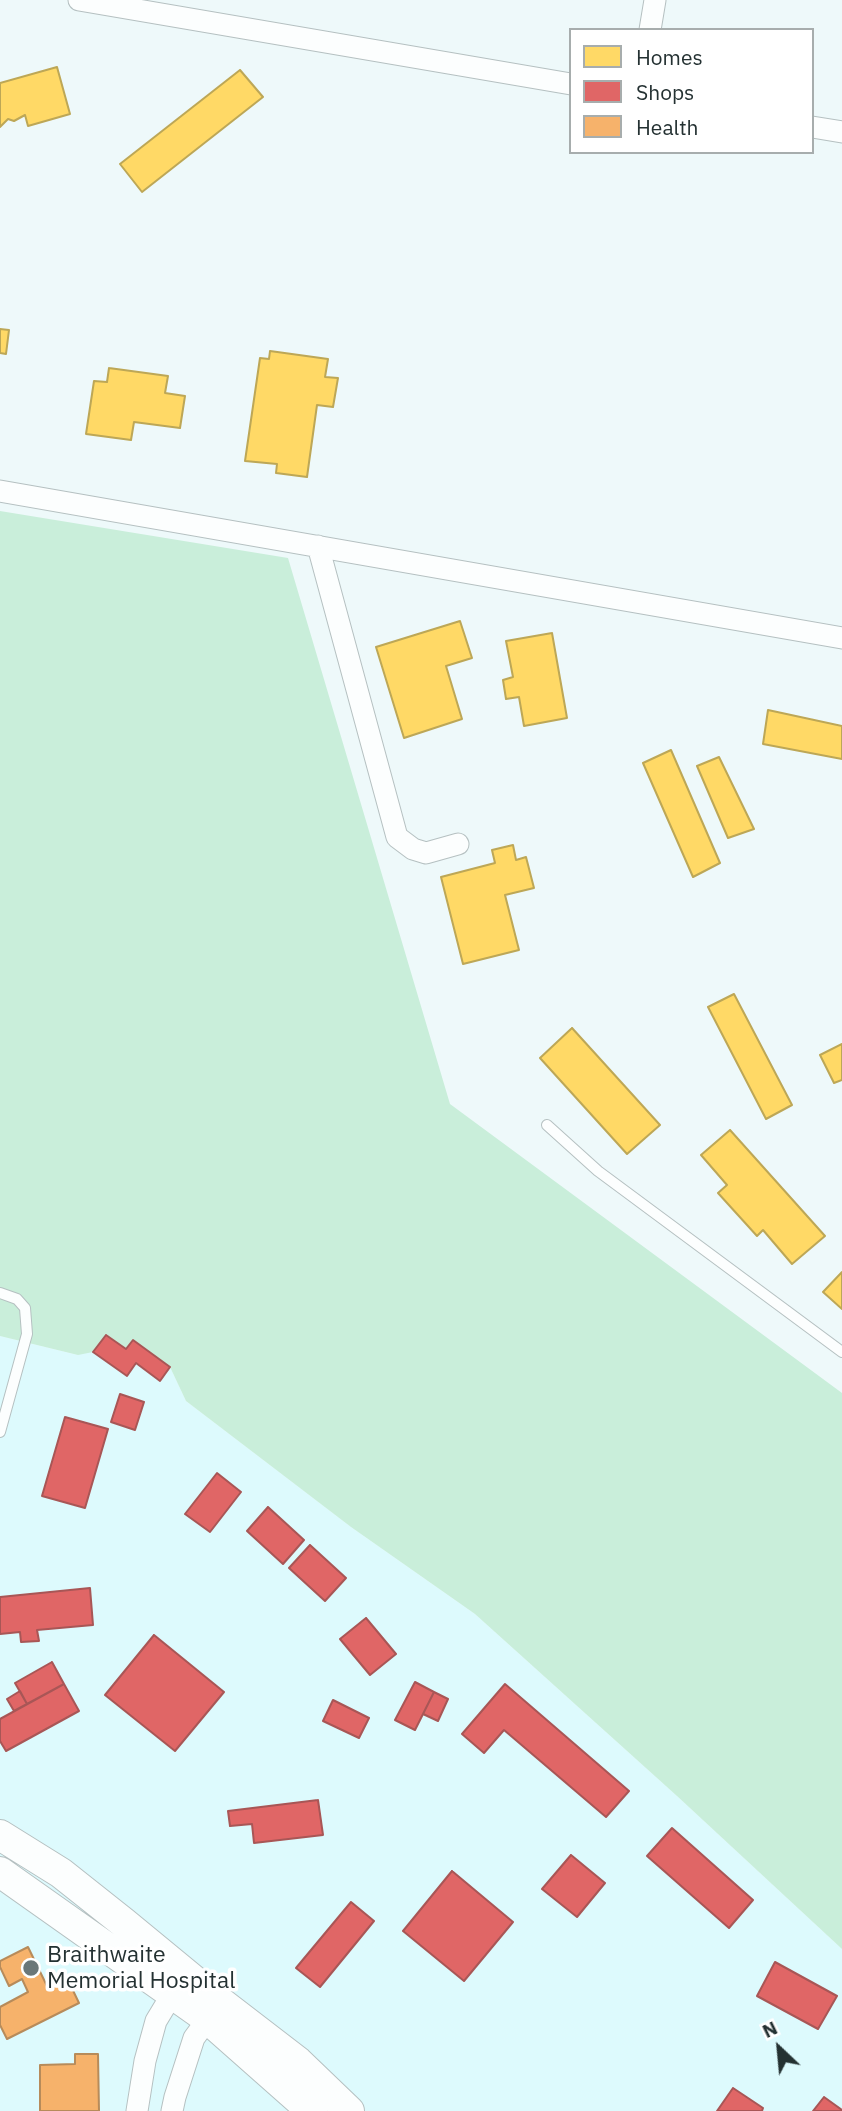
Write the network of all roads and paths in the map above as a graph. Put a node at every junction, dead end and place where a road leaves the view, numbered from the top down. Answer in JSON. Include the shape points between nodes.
{"nodes":[{"id":1,"x":79,"y":0,"type":"edge"},
{"id":2,"x":655,"y":0,"type":"edge"},
{"id":3,"x":650,"y":28,"type":"edge"},
{"id":4,"x":569,"y":84,"type":"edge"},
{"id":5,"x":814,"y":127,"type":"edge"},
{"id":6,"x":842,"y":132,"type":"edge"},
{"id":7,"x":0,"y":491,"type":"edge"},
{"id":8,"x":318,"y":546,"type":"junction"},
{"id":9,"x":842,"y":638,"type":"edge"},
{"id":10,"x":458,"y":844,"type":"dead end"},
{"id":11,"x":547,"y":1125,"type":"dead end"},
{"id":12,"x":0,"y":1293,"type":"edge"},
{"id":13,"x":842,"y":1352,"type":"edge"},
{"id":14,"x":0,"y":1432,"type":"edge"},
{"id":15,"x":0,"y":1835,"type":"edge"},
{"id":16,"x":0,"y":1872,"type":"edge"},
{"id":17,"x":179,"y":1983,"type":"junction"},
{"id":18,"x":214,"y":2011,"type":"junction"},
{"id":19,"x":137,"y":2111,"type":"edge"},
{"id":20,"x":172,"y":2111,"type":"edge"},
{"id":21,"x":312,"y":2111,"type":"edge"},
{"id":22,"x":349,"y":2111,"type":"edge"}],
"edges":[{"from":1,"to":4,"type":"street"},
{"from":2,"to":3,"type":"street"},
{"from":5,"to":6,"type":"street"},
{"from":7,"to":8,"type":"street"},
{"from":8,"to":9,"type":"street"},
{"from":8,"to":10,"type":"street","via":[[397,837],[426,853]]},
{"from":11,"to":13,"type":"lane","via":[[598,1171]]},
{"from":12,"to":14,"type":"lane","via":[[17,1299],[25,1308],[27,1334]]},
{"from":15,"to":17,"type":"street","via":[[61,1873]]},
{"from":16,"to":17,"type":"street"},
{"from":17,"to":18,"type":"street"},
{"from":17,"to":19,"type":"street","via":[[156,2021]]},
{"from":18,"to":20,"type":"street","via":[[194,2038]]},
{"from":18,"to":21,"type":"street"},
{"from":18,"to":22,"type":"street","via":[[298,2062]]}]}
